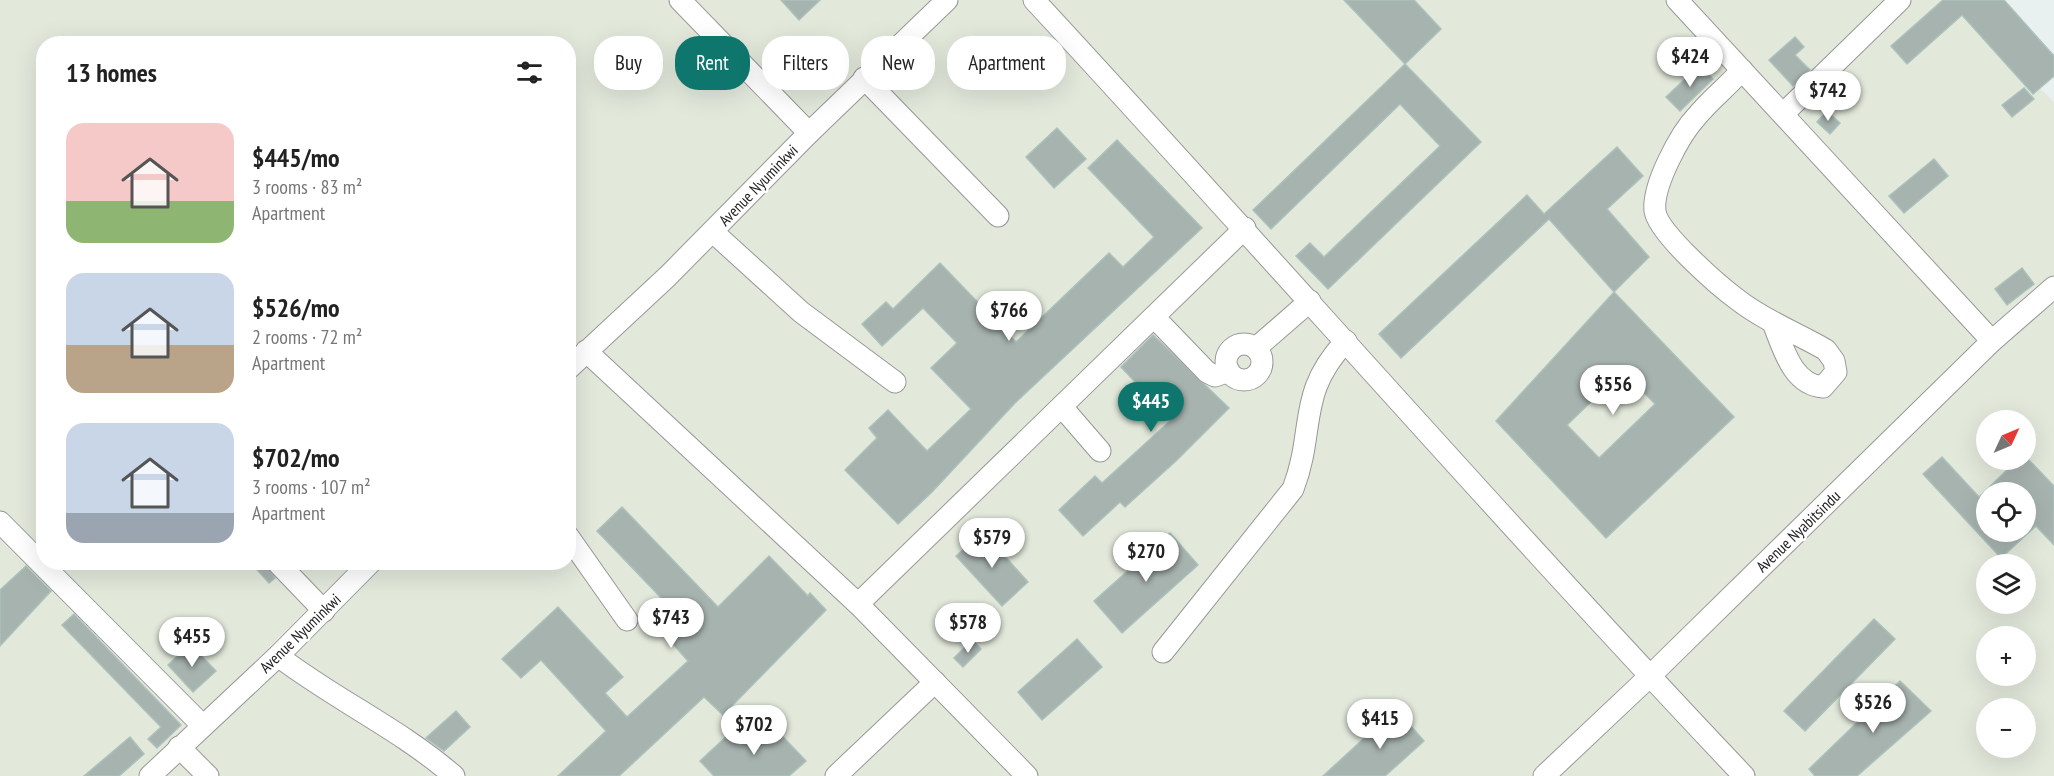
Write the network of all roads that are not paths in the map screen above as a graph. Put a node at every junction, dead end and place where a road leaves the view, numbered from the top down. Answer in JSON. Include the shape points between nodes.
{"nodes":[{"id":1,"x":680,"y":0,"type":"edge"},
{"id":2,"x":947,"y":0,"type":"edge"},
{"id":3,"x":1034,"y":0,"type":"edge"},
{"id":4,"x":1677,"y":0,"type":"edge"},
{"id":5,"x":1899,"y":0,"type":"edge"},
{"id":6,"x":909,"y":36,"type":"edge"},
{"id":7,"x":1742,"y":70,"type":"junction"},
{"id":8,"x":861,"y":81,"type":"edge"},
{"id":9,"x":876,"y":90,"type":"edge"},
{"id":10,"x":1782,"y":114,"type":"junction"},
{"id":11,"x":808,"y":133,"type":"junction"},
{"id":12,"x":998,"y":216,"type":"dead end"},
{"id":13,"x":1245,"y":228,"type":"junction"},
{"id":14,"x":713,"y":232,"type":"junction"},
{"id":15,"x":2054,"y":287,"type":"edge"},
{"id":16,"x":1310,"y":301,"type":"junction"},
{"id":17,"x":1154,"y":317,"type":"junction"},
{"id":18,"x":1773,"y":322,"type":"dead end"},
{"id":19,"x":1992,"y":340,"type":"junction"},
{"id":20,"x":1346,"y":341,"type":"junction"},
{"id":21,"x":586,"y":351,"type":"junction"},
{"id":22,"x":576,"y":361,"type":"edge"},
{"id":23,"x":895,"y":382,"type":"dead end"},
{"id":24,"x":1062,"y":407,"type":"junction"},
{"id":25,"x":1100,"y":451,"type":"dead end"},
{"id":26,"x":0,"y":522,"type":"edge"},
{"id":27,"x":576,"y":547,"type":"edge"},
{"id":28,"x":36,"y":558,"type":"edge"},
{"id":29,"x":48,"y":570,"type":"edge"},
{"id":30,"x":285,"y":570,"type":"edge"},
{"id":31,"x":363,"y":570,"type":"edge"},
{"id":32,"x":858,"y":604,"type":"junction"},
{"id":33,"x":324,"y":611,"type":"junction"},
{"id":34,"x":627,"y":620,"type":"dead end"},
{"id":35,"x":1163,"y":652,"type":"dead end"},
{"id":36,"x":278,"y":656,"type":"junction"},
{"id":37,"x":1650,"y":676,"type":"junction"},
{"id":38,"x":935,"y":681,"type":"junction"},
{"id":39,"x":203,"y":726,"type":"junction"},
{"id":40,"x":179,"y":747,"type":"junction"},
{"id":41,"x":150,"y":776,"type":"edge"},
{"id":42,"x":208,"y":776,"type":"edge"},
{"id":43,"x":454,"y":776,"type":"edge"},
{"id":44,"x":836,"y":776,"type":"edge"},
{"id":45,"x":1027,"y":776,"type":"edge"},
{"id":46,"x":1544,"y":776,"type":"edge"},
{"id":47,"x":1744,"y":776,"type":"edge"}],
"edges":[{"from":1,"to":11,"type":"street"},
{"from":2,"to":6,"type":"street","name":"Avenue Nyuminkwi"},
{"from":3,"to":13,"type":"street"},
{"from":4,"to":7,"type":"street"},
{"from":5,"to":10,"type":"street"},
{"from":7,"to":10,"type":"street"},
{"from":7,"to":18,"type":"street","via":[[1696,116],[1676,147],[1660,182],[1654,210],[1659,225],[1674,242],[1738,300]]},
{"from":8,"to":11,"type":"street","name":"Avenue Nyuminkwi"},
{"from":9,"to":12,"type":"street"},
{"from":10,"to":19,"type":"street"},
{"from":11,"to":14,"type":"street","name":"Avenue Nyuminkwi"},
{"from":13,"to":16,"type":"street"},
{"from":13,"to":17,"type":"street"},
{"from":14,"to":21,"type":"street","name":"Avenue Nyuminkwi"},
{"from":14,"to":23,"type":"street","via":[[801,312]]},
{"from":15,"to":19,"type":"street","name":"Avenue Nyabitsindu"},
{"from":16,"to":17,"type":"street","via":[[1256,348],[1237,345],[1229,352],[1229,372],[1215,376]]},
{"from":16,"to":20,"type":"street"},
{"from":17,"to":24,"type":"street"},
{"from":19,"to":37,"type":"street","name":"Avenue Nyabitsindu"},
{"from":20,"to":35,"type":"street","via":[[1323,368],[1312,393],[1303,463],[1293,489]]},
{"from":20,"to":37,"type":"street"},
{"from":21,"to":22,"type":"street","name":"Avenue Nyuminkwi"},
{"from":21,"to":32,"type":"street"},
{"from":24,"to":25,"type":"street"},
{"from":24,"to":32,"type":"street"},
{"from":26,"to":28,"type":"street"},
{"from":27,"to":34,"type":"street"},
{"from":29,"to":39,"type":"street"},
{"from":30,"to":33,"type":"street"},
{"from":31,"to":33,"type":"street","name":"Avenue Nyuminkwi"},
{"from":32,"to":38,"type":"street"},
{"from":33,"to":36,"type":"street","name":"Avenue Nyuminkwi"},
{"from":36,"to":39,"type":"street","name":"Avenue Nyuminkwi"},
{"from":36,"to":43,"type":"street","via":[[323,690],[414,744]]},
{"from":37,"to":46,"type":"street","name":"Avenue Nyabitsindu"},
{"from":37,"to":47,"type":"street"},
{"from":38,"to":44,"type":"street"},
{"from":38,"to":45,"type":"street"},
{"from":39,"to":40,"type":"street","name":"Avenue Nyuminkwi"},
{"from":40,"to":41,"type":"street","name":"Avenue Nyuminkwi"},
{"from":40,"to":42,"type":"street"}]}
